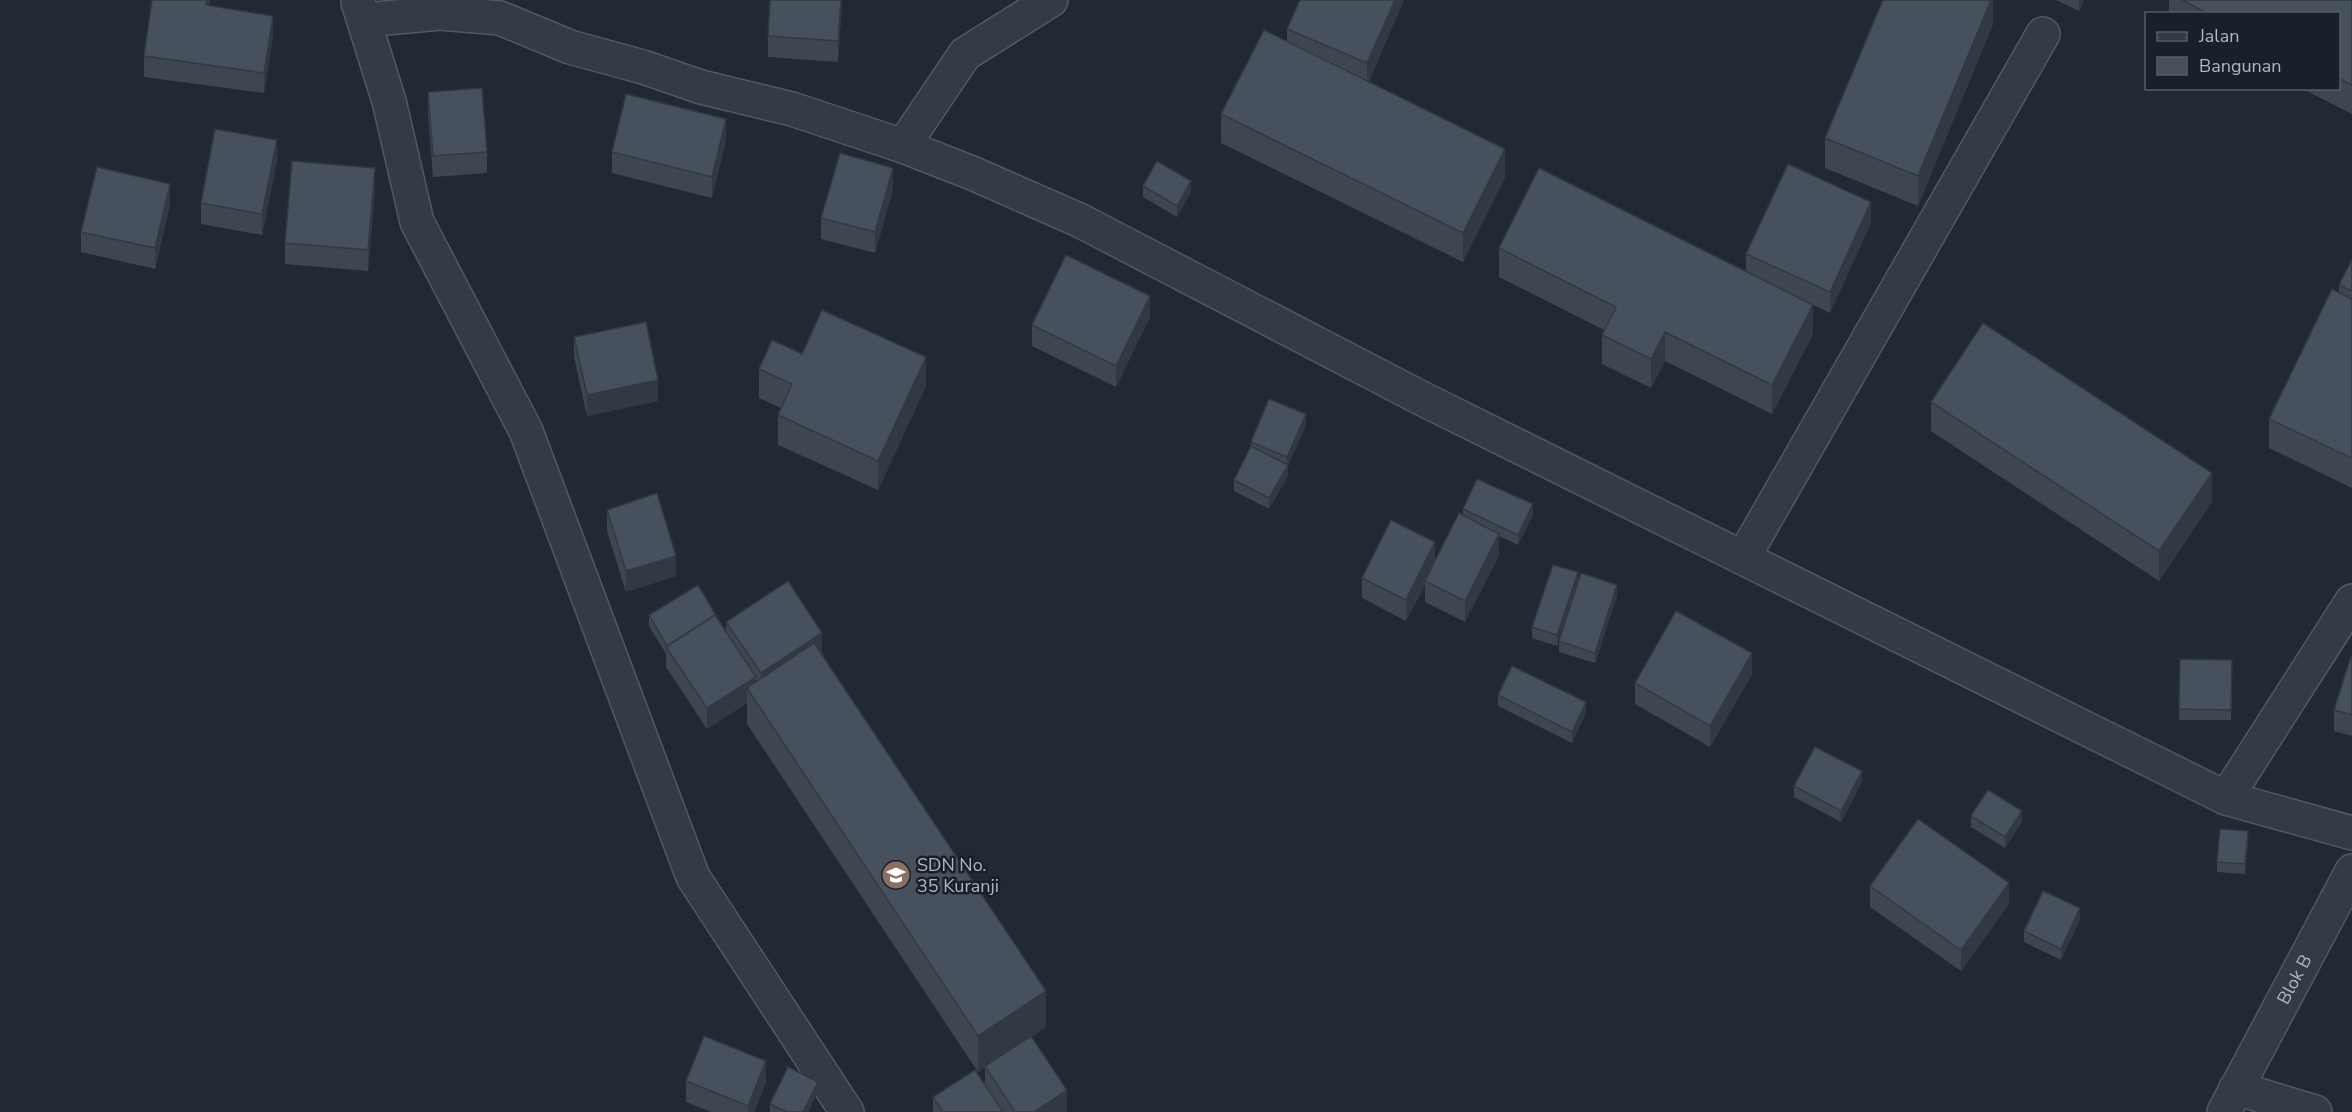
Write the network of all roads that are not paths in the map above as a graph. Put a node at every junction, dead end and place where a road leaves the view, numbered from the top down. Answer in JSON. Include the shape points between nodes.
{"nodes":[{"id":1,"x":1051,"y":0,"type":"edge"},
{"id":2,"x":361,"y":10,"type":"edge"},
{"id":3,"x":2043,"y":34,"type":"dead end"},
{"id":4,"x":903,"y":146,"type":"junction"},
{"id":5,"x":1743,"y":558,"type":"junction"},
{"id":6,"x":2352,"y":601,"type":"edge"},
{"id":7,"x":2226,"y":798,"type":"junction"},
{"id":8,"x":2352,"y":833,"type":"edge"},
{"id":9,"x":2352,"y":871,"type":"edge"},
{"id":10,"x":2230,"y":1100,"type":"edge"},
{"id":11,"x":847,"y":1112,"type":"edge"},
{"id":12,"x":2315,"y":1112,"type":"edge"}],
"edges":[{"from":1,"to":4,"type":"street","via":[[965,54]]},
{"from":2,"to":4,"type":"street","via":[[500,18],[570,47],[701,87],[792,109]]},
{"from":2,"to":11,"type":"street","via":[[389,101],[417,222],[526,431],[693,877]]},
{"from":3,"to":5,"type":"street"},
{"from":4,"to":5,"type":"street","via":[[1079,220],[1411,393]]},
{"from":5,"to":7,"type":"street"},
{"from":6,"to":7,"type":"street"},
{"from":7,"to":8,"type":"street"},
{"from":9,"to":10,"type":"street","name":"Blok B"},
{"from":10,"to":12,"type":"street"}]}
